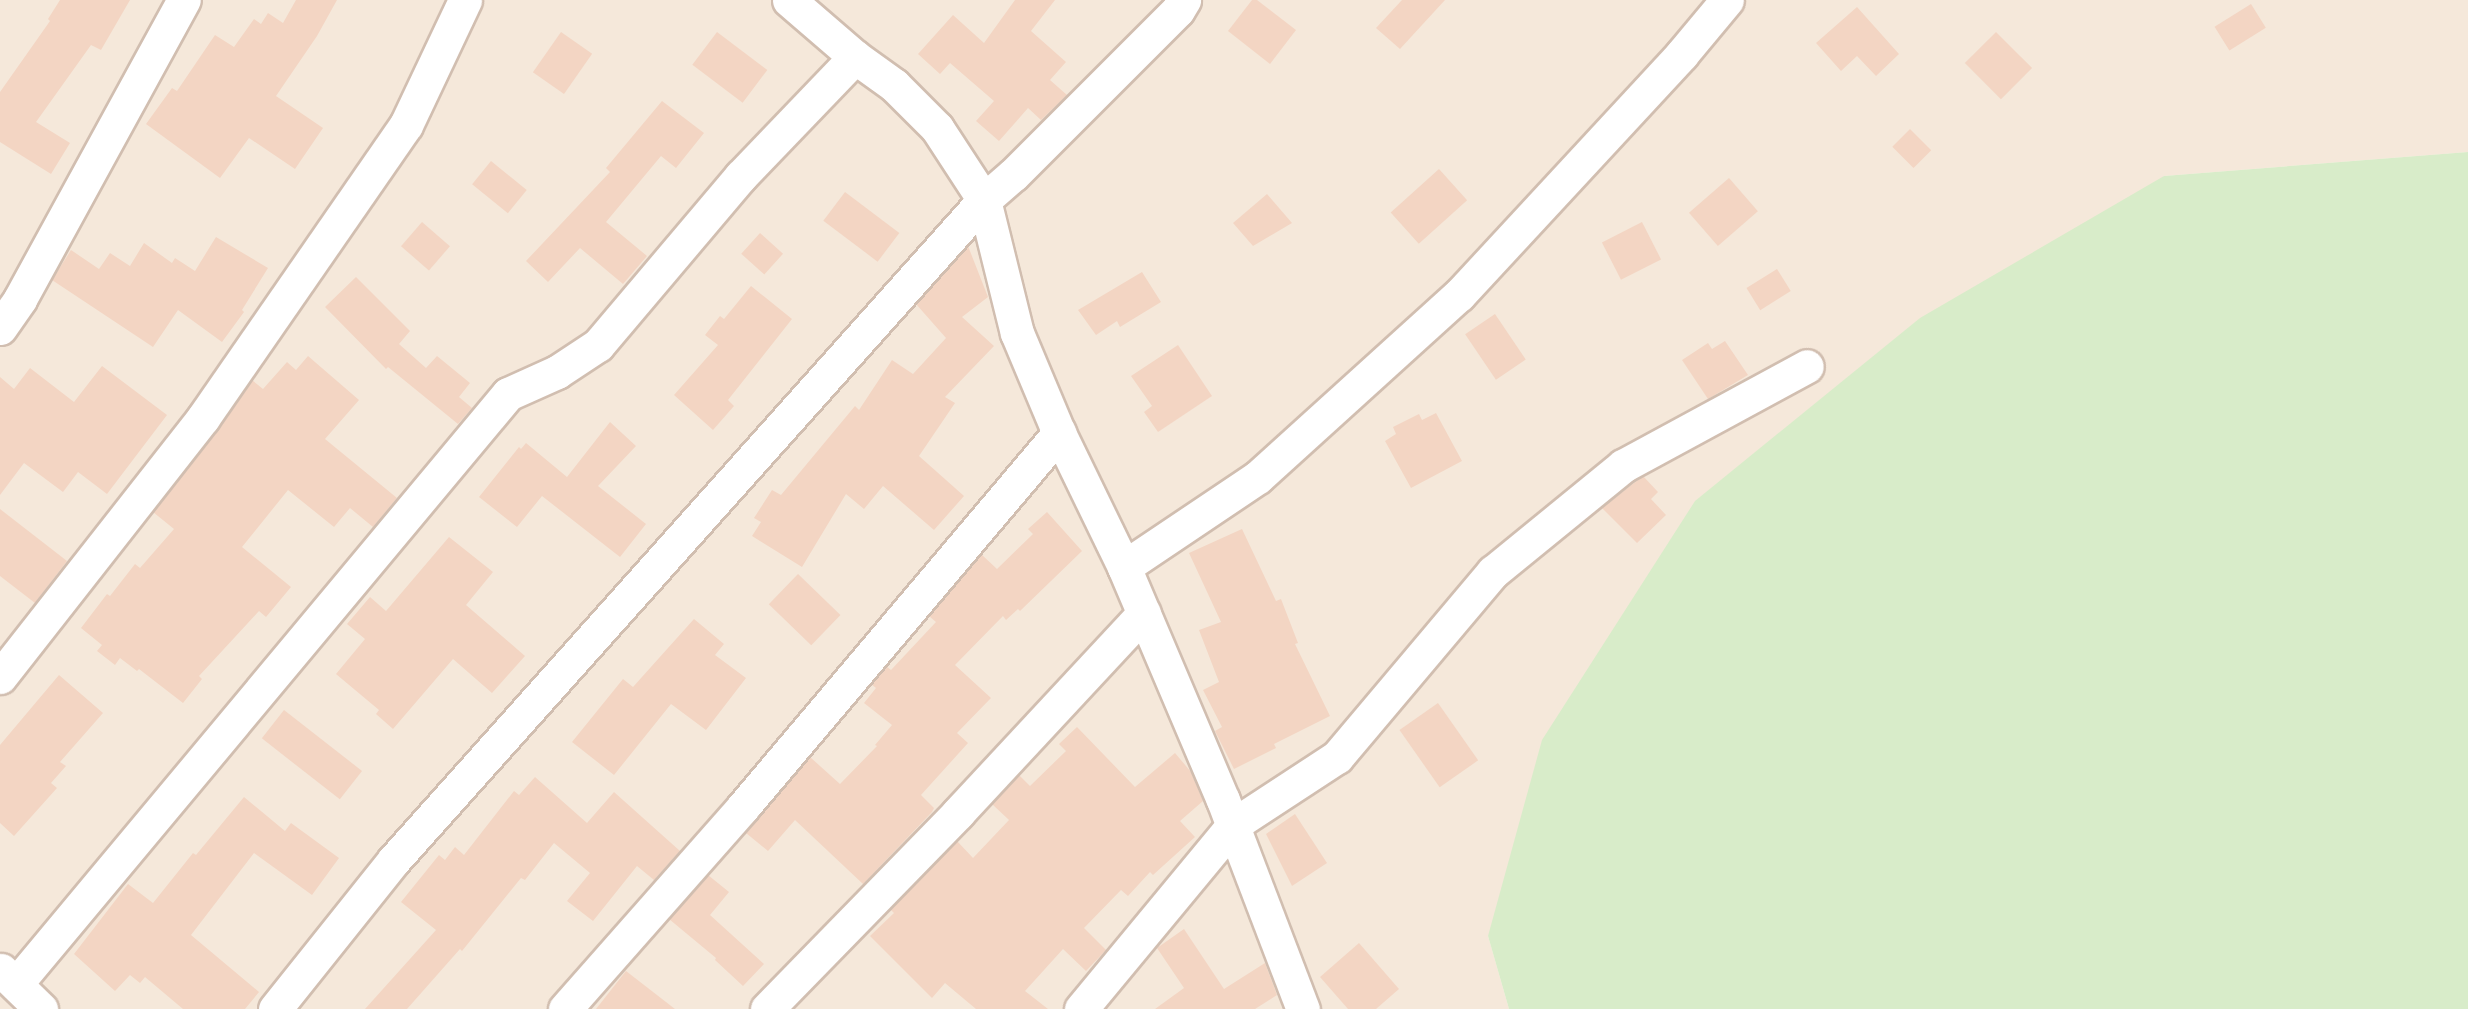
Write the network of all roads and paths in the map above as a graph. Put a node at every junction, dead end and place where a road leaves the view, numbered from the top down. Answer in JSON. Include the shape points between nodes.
{"nodes":[{"id":1,"x":184,"y":0,"type":"edge"},
{"id":2,"x":465,"y":0,"type":"edge"},
{"id":3,"x":789,"y":0,"type":"edge"},
{"id":4,"x":1184,"y":0,"type":"edge"},
{"id":5,"x":1726,"y":0,"type":"edge"},
{"id":6,"x":855,"y":57,"type":"junction"},
{"id":7,"x":984,"y":200,"type":"junction"},
{"id":8,"x":0,"y":328,"type":"edge"},
{"id":9,"x":1808,"y":366,"type":"dead end"},
{"id":10,"x":1059,"y":434,"type":"junction"},
{"id":11,"x":1124,"y":567,"type":"junction"},
{"id":12,"x":1144,"y":613,"type":"junction"},
{"id":13,"x":0,"y":677,"type":"edge"},
{"id":14,"x":1233,"y":825,"type":"junction"},
{"id":15,"x":8,"y":976,"type":"edge"},
{"id":16,"x":40,"y":1009,"type":"edge"},
{"id":17,"x":274,"y":1009,"type":"edge"},
{"id":18,"x":565,"y":1009,"type":"edge"},
{"id":19,"x":767,"y":1009,"type":"edge"},
{"id":20,"x":1081,"y":1009,"type":"edge"},
{"id":21,"x":1303,"y":1009,"type":"edge"}],
"edges":[{"from":1,"to":8,"type":"street","via":[[20,299]]},
{"from":2,"to":13,"type":"street","via":[[406,125],[203,418]]},
{"from":3,"to":6,"type":"street"},
{"from":4,"to":7,"type":"street"},
{"from":5,"to":11,"type":"street","via":[[1682,54],[1459,295],[1258,477]]},
{"from":6,"to":7,"type":"street","via":[[894,85],[937,128]]},
{"from":6,"to":15,"type":"street","via":[[741,176],[598,345],[557,372],[508,394]]},
{"from":7,"to":10,"type":"street","via":[[1017,333]]},
{"from":7,"to":17,"type":"street","via":[[394,860]]},
{"from":9,"to":14,"type":"street","via":[[1623,465],[1492,572],[1337,757]]},
{"from":10,"to":11,"type":"street"},
{"from":10,"to":18,"type":"street","via":[[743,807]]},
{"from":11,"to":12,"type":"street"},
{"from":12,"to":14,"type":"street"},
{"from":12,"to":19,"type":"street","via":[[958,813]]},
{"from":14,"to":20,"type":"street"},
{"from":14,"to":21,"type":"street"},
{"from":15,"to":16,"type":"street"}]}
